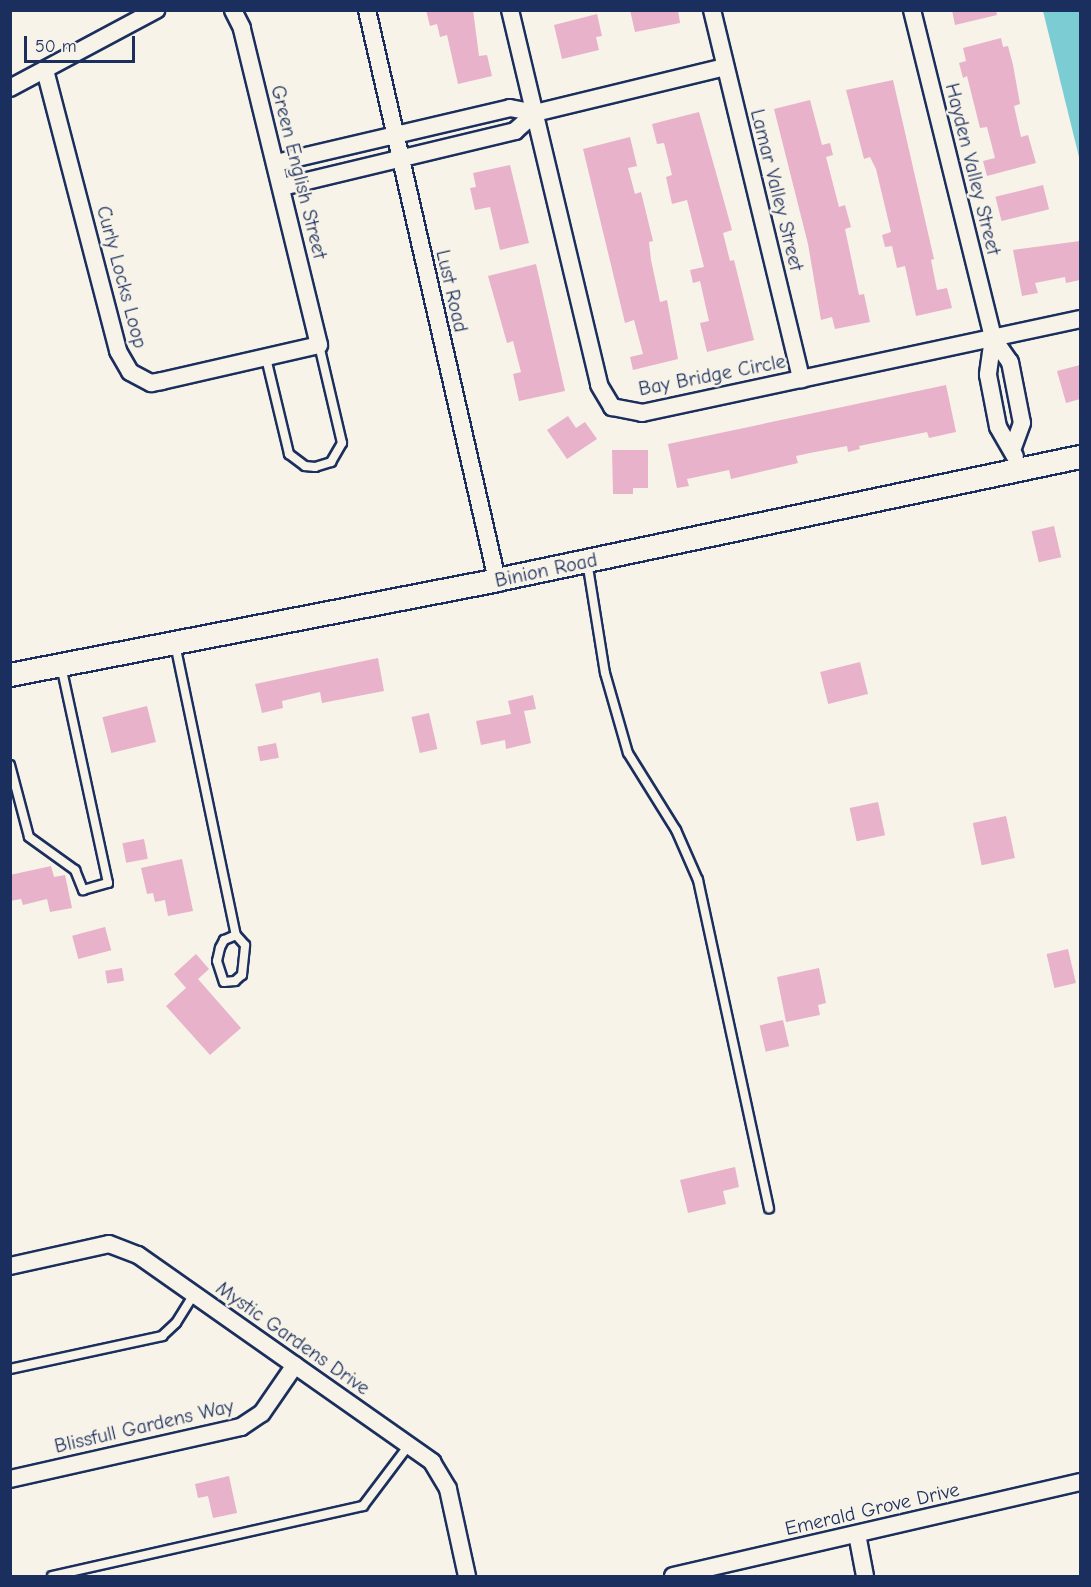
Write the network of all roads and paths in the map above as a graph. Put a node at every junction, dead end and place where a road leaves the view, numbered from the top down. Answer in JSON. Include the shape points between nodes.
{"nodes":[{"id":1,"x":156,"y":10,"type":"edge"},
{"id":2,"x":233,"y":10,"type":"edge"},
{"id":3,"x":367,"y":10,"type":"edge"},
{"id":4,"x":510,"y":10,"type":"edge"},
{"id":5,"x":712,"y":10,"type":"edge"},
{"id":6,"x":912,"y":10,"type":"edge"},
{"id":7,"x":725,"y":67,"type":"junction"},
{"id":8,"x":45,"y":70,"type":"junction"},
{"id":9,"x":10,"y":88,"type":"edge"},
{"id":10,"x":535,"y":113,"type":"junction"},
{"id":11,"x":395,"y":135,"type":"junction"},
{"id":12,"x":400,"y":158,"type":"junction"},
{"id":13,"x":276,"y":163,"type":"junction"},
{"id":14,"x":282,"y":187,"type":"junction"},
{"id":15,"x":1080,"y":319,"type":"edge"},
{"id":16,"x":993,"y":338,"type":"junction"},
{"id":17,"x":320,"y":345,"type":"junction"},
{"id":18,"x":266,"y":358,"type":"junction"},
{"id":19,"x":801,"y":379,"type":"junction"},
{"id":20,"x":1080,"y":457,"type":"edge"},
{"id":21,"x":1015,"y":459,"type":"junction"},
{"id":22,"x":587,"y":561,"type":"junction"},
{"id":23,"x":497,"y":580,"type":"junction"},
{"id":24,"x":175,"y":643,"type":"junction"},
{"id":25,"x":61,"y":666,"type":"junction"},
{"id":26,"x":10,"y":675,"type":"edge"},
{"id":27,"x":10,"y":765,"type":"edge"},
{"id":28,"x":236,"y":934,"type":"junction"},
{"id":29,"x":769,"y":1208,"type":"dead end"},
{"id":30,"x":10,"y":1266,"type":"edge"},
{"id":31,"x":194,"y":1294,"type":"junction"},
{"id":32,"x":295,"y":1365,"type":"junction"},
{"id":33,"x":10,"y":1369,"type":"edge"},
{"id":34,"x":409,"y":1445,"type":"junction"},
{"id":35,"x":10,"y":1479,"type":"edge"},
{"id":36,"x":1080,"y":1482,"type":"edge"},
{"id":37,"x":857,"y":1534,"type":"junction"},
{"id":38,"x":52,"y":1576,"type":"edge"},
{"id":39,"x":467,"y":1576,"type":"edge"},
{"id":40,"x":673,"y":1576,"type":"edge"},
{"id":41,"x":866,"y":1576,"type":"edge"}],
"edges":[{"from":1,"to":8,"type":"street"},
{"from":2,"to":13,"type":"street","name":"Green English Street","via":[[242,28]]},
{"from":3,"to":11,"type":"street","name":"Lust Road"},
{"from":4,"to":10,"type":"street","name":"Bay Bridge Circle"},
{"from":5,"to":7,"type":"street","name":"Lamar Valley Street"},
{"from":6,"to":16,"type":"street","name":"Hayden Valley Street"},
{"from":7,"to":10,"type":"street"},
{"from":7,"to":19,"type":"street","name":"Lamar Valley Street"},
{"from":8,"to":9,"type":"street"},
{"from":8,"to":18,"type":"street","name":"Curly Locks Loop","via":[[118,351],[130,372],[151,383]]},
{"from":10,"to":11,"type":"street","via":[[510,108]]},
{"from":10,"to":12,"type":"street","via":[[515,131]]},
{"from":10,"to":19,"type":"street","name":"Bay Bridge Circle","via":[[599,385],[612,407],[642,413]]},
{"from":11,"to":12,"type":"street","name":"Lust Road"},
{"from":11,"to":13,"type":"street"},
{"from":12,"to":14,"type":"street"},
{"from":12,"to":23,"type":"street","name":"Lust Road"},
{"from":13,"to":14,"type":"street","name":"Green English Street"},
{"from":14,"to":17,"type":"street","name":"Green English Street"},
{"from":15,"to":16,"type":"street","name":"Bay Bridge Circle"},
{"from":16,"to":19,"type":"street","name":"Bay Bridge Circle"},
{"from":16,"to":21,"type":"street","name":"Hayden Valley Street","via":[[988,375],[998,427]]},
{"from":16,"to":21,"type":"street","name":"Hayden Valley Street","via":[[1010,362],[1022,423]]},
{"from":17,"to":18,"type":"street","name":"Curly Locks Loop"},
{"from":17,"to":18,"type":"lane","via":[[342,443],[331,462],[315,467],[305,466],[289,454]]},
{"from":20,"to":21,"type":"main road","name":"Binion Road"},
{"from":21,"to":22,"type":"main road","name":"Binion Road"},
{"from":22,"to":23,"type":"main road","name":"Binion Road"},
{"from":22,"to":29,"type":"lane","via":[[605,673],[628,753],[676,830],[698,880]]},
{"from":23,"to":24,"type":"main road","name":"Binion Road"},
{"from":24,"to":25,"type":"main road","name":"Binion Road"},
{"from":24,"to":28,"type":"lane"},
{"from":25,"to":26,"type":"main road","name":"Binion Road"},
{"from":25,"to":27,"type":"lane","via":[[108,883],[83,891],[75,870],[29,837]]},
{"from":28,"to":28,"type":"lane","via":[[224,939],[220,948],[217,961],[224,982],[235,981],[242,975],[245,945]]},
{"from":30,"to":31,"type":"street","name":"Mystic Gardens Drive","via":[[109,1244],[138,1255]]},
{"from":31,"to":32,"type":"street","name":"Mystic Gardens Drive"},
{"from":31,"to":33,"type":"lane","via":[[176,1323],[162,1336]]},
{"from":32,"to":34,"type":"street","name":"Mystic Gardens Drive"},
{"from":32,"to":35,"type":"street","name":"Blissfull Gardens Way","via":[[262,1413],[242,1427]]},
{"from":34,"to":38,"type":"lane","via":[[363,1506]]},
{"from":34,"to":39,"type":"street","name":"Mystic Gardens Drive","via":[[432,1462],[448,1489]]},
{"from":36,"to":37,"type":"street","name":"Emerald Grove Drive"},
{"from":37,"to":40,"type":"street","name":"Emerald Grove Drive"},
{"from":37,"to":41,"type":"street"}]}
